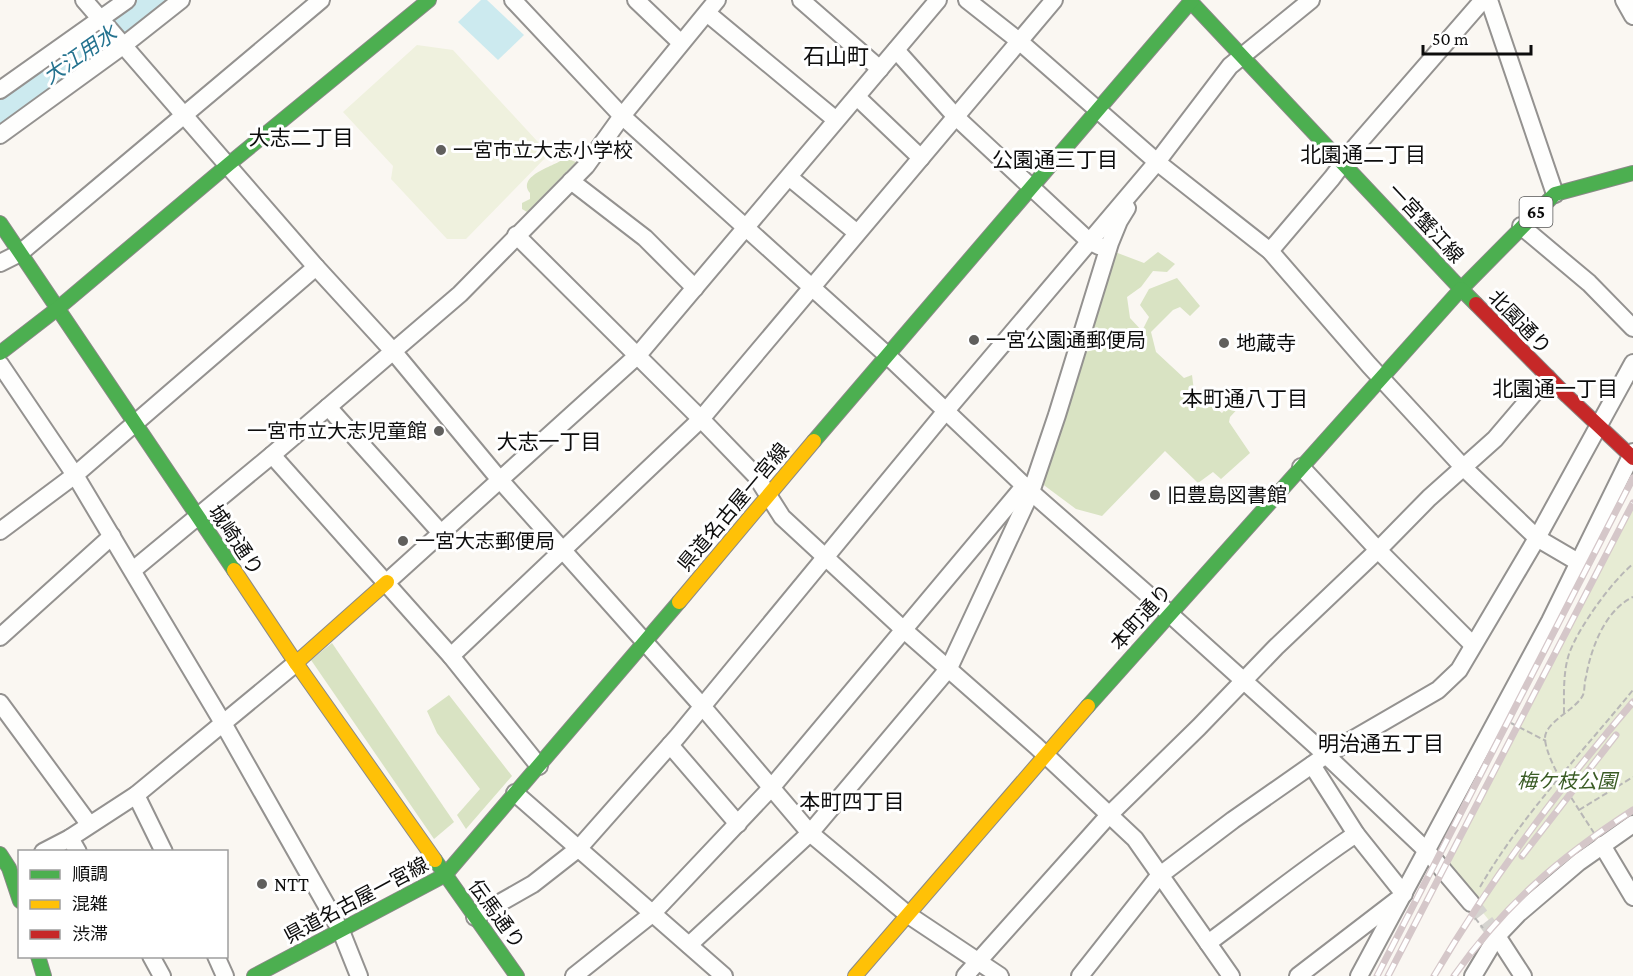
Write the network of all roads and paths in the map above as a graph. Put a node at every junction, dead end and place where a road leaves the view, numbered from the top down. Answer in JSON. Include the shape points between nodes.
{"nodes":[{"id":1,"x":84,"y":0,"type":"edge"},
{"id":2,"x":127,"y":0,"type":"edge"},
{"id":3,"x":181,"y":0,"type":"edge"},
{"id":4,"x":321,"y":0,"type":"edge"},
{"id":5,"x":429,"y":0,"type":"edge"},
{"id":6,"x":513,"y":0,"type":"edge"},
{"id":7,"x":636,"y":0,"type":"edge"},
{"id":8,"x":801,"y":0,"type":"edge"},
{"id":9,"x":938,"y":0,"type":"edge"},
{"id":10,"x":967,"y":0,"type":"edge"},
{"id":11,"x":1054,"y":0,"type":"edge"},
{"id":12,"x":1191,"y":0,"type":"edge"},
{"id":13,"x":1311,"y":0,"type":"edge"},
{"id":14,"x":1483,"y":0,"type":"edge"},
{"id":15,"x":1489,"y":0,"type":"edge"},
{"id":16,"x":1624,"y":0,"type":"edge"},
{"id":17,"x":712,"y":6,"type":"edge"},
{"id":18,"x":1633,"y":16,"type":"edge"},
{"id":19,"x":102,"y":20,"type":"junction"},
{"id":20,"x":1019,"y":41,"type":"junction"},
{"id":21,"x":681,"y":43,"type":"junction"},
{"id":22,"x":122,"y":44,"type":"junction"},
{"id":23,"x":896,"y":50,"type":"junction"},
{"id":24,"x":1242,"y":55,"type":"junction"},
{"id":25,"x":880,"y":69,"type":"junction"},
{"id":26,"x":0,"y":90,"type":"edge"},
{"id":27,"x":857,"y":97,"type":"junction"},
{"id":28,"x":1097,"y":110,"type":"junction"},
{"id":29,"x":185,"y":114,"type":"junction"},
{"id":30,"x":622,"y":116,"type":"junction"},
{"id":31,"x":956,"y":117,"type":"junction"},
{"id":32,"x":836,"y":120,"type":"junction"},
{"id":33,"x":0,"y":135,"type":"edge"},
{"id":34,"x":921,"y":158,"type":"junction"},
{"id":35,"x":1156,"y":162,"type":"junction"},
{"id":36,"x":1342,"y":163,"type":"junction"},
{"id":37,"x":229,"y":164,"type":"junction"},
{"id":38,"x":1633,"y":173,"type":"edge"},
{"id":39,"x":789,"y":177,"type":"junction"},
{"id":40,"x":571,"y":181,"type":"junction"},
{"id":41,"x":1031,"y":186,"type":"junction"},
{"id":42,"x":1555,"y":194,"type":"junction"},
{"id":43,"x":0,"y":223,"type":"edge"},
{"id":44,"x":1521,"y":226,"type":"junction"},
{"id":45,"x":746,"y":228,"type":"junction"},
{"id":46,"x":857,"y":233,"type":"junction"},
{"id":47,"x":516,"y":235,"type":"junction"},
{"id":48,"x":1089,"y":241,"type":"junction"},
{"id":49,"x":1108,"y":251,"type":"junction"},
{"id":50,"x":1270,"y":251,"type":"junction"},
{"id":51,"x":20,"y":253,"type":"junction"},
{"id":52,"x":0,"y":263,"type":"edge"},
{"id":53,"x":316,"y":267,"type":"junction"},
{"id":54,"x":695,"y":288,"type":"junction"},
{"id":55,"x":811,"y":288,"type":"junction"},
{"id":56,"x":1461,"y":289,"type":"junction"},
{"id":57,"x":57,"y":309,"type":"junction"},
{"id":58,"x":1633,"y":328,"type":"edge"},
{"id":59,"x":393,"y":351,"type":"junction"},
{"id":60,"x":0,"y":353,"type":"edge"},
{"id":61,"x":638,"y":355,"type":"junction"},
{"id":62,"x":888,"y":356,"type":"junction"},
{"id":63,"x":1633,"y":363,"type":"edge"},
{"id":64,"x":0,"y":364,"type":"edge"},
{"id":65,"x":1380,"y":378,"type":"junction"},
{"id":66,"x":1547,"y":378,"type":"junction"},
{"id":67,"x":328,"y":407,"type":"junction"},
{"id":68,"x":945,"y":412,"type":"junction"},
{"id":69,"x":701,"y":419,"type":"junction"},
{"id":70,"x":135,"y":424,"type":"junction"},
{"id":71,"x":1599,"y":428,"type":"junction"},
{"id":72,"x":272,"y":455,"type":"junction"},
{"id":73,"x":1632,"y":455,"type":"edge"},
{"id":74,"x":1301,"y":467,"type":"junction"},
{"id":75,"x":1463,"y":467,"type":"junction"},
{"id":76,"x":75,"y":475,"type":"junction"},
{"id":77,"x":500,"y":480,"type":"junction"},
{"id":78,"x":1028,"y":488,"type":"junction"},
{"id":79,"x":768,"y":495,"type":"junction"},
{"id":80,"x":196,"y":516,"type":"junction"},
{"id":81,"x":0,"y":531,"type":"edge"},
{"id":82,"x":441,"y":533,"type":"junction"},
{"id":83,"x":112,"y":536,"type":"junction"},
{"id":84,"x":1537,"y":538,"type":"junction"},
{"id":85,"x":1378,"y":550,"type":"junction"},
{"id":86,"x":562,"y":551,"type":"junction"},
{"id":87,"x":825,"y":557,"type":"junction"},
{"id":88,"x":1578,"y":562,"type":"junction"},
{"id":89,"x":1633,"y":564,"type":"edge"},
{"id":90,"x":133,"y":570,"type":"junction"},
{"id":91,"x":387,"y":582,"type":"junction"},
{"id":92,"x":1633,"y":597,"type":"edge"},
{"id":93,"x":1170,"y":614,"type":"junction"},
{"id":94,"x":904,"y":630,"type":"junction"},
{"id":95,"x":0,"y":638,"type":"edge"},
{"id":96,"x":645,"y":643,"type":"junction"},
{"id":97,"x":1473,"y":645,"type":"junction"},
{"id":98,"x":451,"y":656,"type":"junction"},
{"id":99,"x":296,"y":663,"type":"junction"},
{"id":100,"x":950,"y":668,"type":"junction"},
{"id":101,"x":1243,"y":681,"type":"junction"},
{"id":102,"x":1633,"y":690,"type":"edge"},
{"id":103,"x":0,"y":703,"type":"edge"},
{"id":104,"x":702,"y":706,"type":"junction"},
{"id":105,"x":1564,"y":713,"type":"junction"},
{"id":106,"x":1499,"y":716,"type":"junction"},
{"id":107,"x":223,"y":723,"type":"junction"},
{"id":108,"x":1546,"y":741,"type":"junction"},
{"id":109,"x":670,"y":745,"type":"junction"},
{"id":110,"x":1045,"y":754,"type":"junction"},
{"id":111,"x":1326,"y":755,"type":"junction"},
{"id":112,"x":1312,"y":765,"type":"junction"},
{"id":113,"x":539,"y":766,"type":"junction"},
{"id":114,"x":1560,"y":776,"type":"junction"},
{"id":115,"x":1633,"y":777,"type":"edge"},
{"id":116,"x":771,"y":788,"type":"junction"},
{"id":117,"x":515,"y":793,"type":"junction"},
{"id":118,"x":136,"y":795,"type":"junction"},
{"id":119,"x":1580,"y":810,"type":"junction"},
{"id":120,"x":1109,"y":815,"type":"junction"},
{"id":121,"x":89,"y":824,"type":"junction"},
{"id":122,"x":738,"y":824,"type":"junction"},
{"id":123,"x":1633,"y":824,"type":"edge"},
{"id":124,"x":810,"y":832,"type":"junction"},
{"id":125,"x":1356,"y":834,"type":"junction"},
{"id":126,"x":74,"y":845,"type":"edge"},
{"id":127,"x":1602,"y":845,"type":"junction"},
{"id":128,"x":579,"y":848,"type":"junction"},
{"id":129,"x":52,"y":850,"type":"edge"},
{"id":130,"x":163,"y":850,"type":"edge"},
{"id":131,"x":1427,"y":851,"type":"junction"},
{"id":132,"x":7,"y":865,"type":"edge"},
{"id":133,"x":445,"y":875,"type":"junction"},
{"id":134,"x":1159,"y":876,"type":"junction"},
{"id":135,"x":18,"y":895,"type":"edge"},
{"id":136,"x":1404,"y":895,"type":"junction"},
{"id":137,"x":1633,"y":897,"type":"edge"},
{"id":138,"x":1471,"y":903,"type":"joint"},
{"id":139,"x":652,"y":914,"type":"junction"},
{"id":140,"x":907,"y":914,"type":"junction"},
{"id":141,"x":475,"y":918,"type":"junction"},
{"id":142,"x":340,"y":931,"type":"junction"},
{"id":143,"x":1497,"y":936,"type":"junction"},
{"id":144,"x":1208,"y":944,"type":"junction"},
{"id":145,"x":689,"y":945,"type":"junction"},
{"id":146,"x":38,"y":958,"type":"edge"},
{"id":147,"x":152,"y":958,"type":"edge"},
{"id":148,"x":216,"y":958,"type":"edge"},
{"id":149,"x":977,"y":961,"type":"junction"},
{"id":150,"x":45,"y":976,"type":"edge"},
{"id":151,"x":162,"y":976,"type":"edge"},
{"id":152,"x":225,"y":976,"type":"edge"},
{"id":153,"x":254,"y":976,"type":"edge"},
{"id":154,"x":359,"y":976,"type":"edge"},
{"id":155,"x":517,"y":976,"type":"edge"},
{"id":156,"x":574,"y":976,"type":"edge"},
{"id":157,"x":724,"y":976,"type":"edge"},
{"id":158,"x":855,"y":976,"type":"edge"},
{"id":159,"x":964,"y":976,"type":"edge"},
{"id":160,"x":1000,"y":976,"type":"edge"},
{"id":161,"x":1080,"y":976,"type":"edge"},
{"id":162,"x":1231,"y":976,"type":"edge"},
{"id":163,"x":1298,"y":976,"type":"edge"},
{"id":164,"x":1359,"y":976,"type":"edge"},
{"id":165,"x":1473,"y":976,"type":"edge"},
{"id":166,"x":1523,"y":976,"type":"edge"}],
"edges":[{"from":1,"to":19,"type":"street"},
{"from":2,"to":19,"type":"street"},
{"from":3,"to":22,"type":"street"},
{"from":4,"to":29,"type":"street"},
{"from":5,"to":37,"type":"street"},
{"from":6,"to":30,"type":"street"},
{"from":7,"to":21,"type":"street"},
{"from":8,"to":25,"type":"street"},
{"from":9,"to":23,"type":"street"},
{"from":10,"to":20,"type":"street"},
{"from":11,"to":20,"type":"street"},
{"from":12,"to":24,"type":"street","name":"一宮蟹江線"},
{"from":12,"to":28,"type":"street","name":"県道名古屋一宮線"},
{"from":13,"to":24,"type":"street"},
{"from":14,"to":36,"type":"street"},
{"from":15,"to":42,"type":"street"},
{"from":16,"to":18,"type":"street"},
{"from":17,"to":21,"type":"street"},
{"from":17,"to":32,"type":"street"},
{"from":19,"to":22,"type":"street"},
{"from":19,"to":26,"type":"street"},
{"from":20,"to":28,"type":"street"},
{"from":20,"to":31,"type":"street"},
{"from":21,"to":30,"type":"street"},
{"from":22,"to":29,"type":"street"},
{"from":22,"to":33,"type":"street"},
{"from":23,"to":25,"type":"street"},
{"from":23,"to":31,"type":"street"},
{"from":24,"to":35,"type":"street"},
{"from":24,"to":36,"type":"street","name":"一宮蟹江線"},
{"from":25,"to":27,"type":"street"},
{"from":27,"to":32,"type":"street"},
{"from":27,"to":34,"type":"street"},
{"from":28,"to":35,"type":"street"},
{"from":28,"to":41,"type":"street","name":"県道名古屋一宮線"},
{"from":29,"to":37,"type":"street"},
{"from":29,"to":51,"type":"street"},
{"from":30,"to":40,"type":"street"},
{"from":30,"to":45,"type":"street"},
{"from":31,"to":34,"type":"street"},
{"from":31,"to":41,"type":"street"},
{"from":32,"to":39,"type":"street"},
{"from":34,"to":46,"type":"street"},
{"from":35,"to":48,"type":"street"},
{"from":35,"to":49,"type":"street","via":[[1119,221]]},
{"from":35,"to":50,"type":"street"},
{"from":36,"to":50,"type":"street"},
{"from":36,"to":56,"type":"street","name":"一宮蟹江線"},
{"from":37,"to":53,"type":"street"},
{"from":37,"to":57,"type":"street"},
{"from":38,"to":42,"type":"street","name":"一宮蟹江線","number":"65"},
{"from":39,"to":45,"type":"street"},
{"from":39,"to":46,"type":"street"},
{"from":40,"to":47,"type":"street"},
{"from":40,"to":54,"type":"street","via":[[645,238]]},
{"from":41,"to":48,"type":"street"},
{"from":41,"to":62,"type":"street","name":"県道名古屋一宮線"},
{"from":42,"to":44,"type":"street","name":"一宮蟹江線","number":"65"},
{"from":43,"to":51,"type":"street","name":"城崎通り"},
{"from":44,"to":56,"type":"street","name":"一宮蟹江線","number":"65"},
{"from":44,"to":58,"type":"street"},
{"from":45,"to":54,"type":"street"},
{"from":45,"to":55,"type":"street"},
{"from":46,"to":55,"type":"street"},
{"from":47,"to":59,"type":"street","via":[[460,294]]},
{"from":47,"to":61,"type":"street"},
{"from":48,"to":49,"type":"street"},
{"from":48,"to":68,"type":"street"},
{"from":49,"to":78,"type":"street","via":[[1058,415]]},
{"from":50,"to":65,"type":"street"},
{"from":51,"to":52,"type":"street"},
{"from":51,"to":57,"type":"street","name":"城崎通り"},
{"from":53,"to":59,"type":"street"},
{"from":53,"to":70,"type":"street"},
{"from":54,"to":61,"type":"street"},
{"from":55,"to":62,"type":"street"},
{"from":55,"to":69,"type":"street"},
{"from":56,"to":65,"type":"street","name":"本町通り"},
{"from":56,"to":66,"type":"street","name":"北園通り"},
{"from":57,"to":60,"type":"street"},
{"from":57,"to":70,"type":"street","name":"城崎通り"},
{"from":59,"to":67,"type":"street"},
{"from":59,"to":77,"type":"street"},
{"from":61,"to":69,"type":"street"},
{"from":61,"to":77,"type":"street"},
{"from":62,"to":68,"type":"street"},
{"from":62,"to":79,"type":"street","name":"県道名古屋一宮線"},
{"from":63,"to":71,"type":"street"},
{"from":64,"to":76,"type":"street"},
{"from":65,"to":74,"type":"street","name":"本町通り"},
{"from":65,"to":75,"type":"street"},
{"from":66,"to":71,"type":"street","name":"北園通り"},
{"from":66,"to":75,"type":"street","via":[[1495,439]]},
{"from":67,"to":72,"type":"street"},
{"from":67,"to":82,"type":"street"},
{"from":68,"to":78,"type":"street"},
{"from":68,"to":87,"type":"street"},
{"from":69,"to":79,"type":"street","via":[[756,476]]},
{"from":69,"to":86,"type":"street"},
{"from":70,"to":76,"type":"street"},
{"from":70,"to":80,"type":"street","name":"城崎通り"},
{"from":71,"to":73,"type":"street","name":"北園通り"},
{"from":71,"to":84,"type":"street"},
{"from":72,"to":80,"type":"street"},
{"from":72,"to":91,"type":"street"},
{"from":73,"to":88,"type":"street"},
{"from":74,"to":85,"type":"street"},
{"from":74,"to":93,"type":"street","name":"本町通り"},
{"from":75,"to":84,"type":"street"},
{"from":75,"to":85,"type":"street"},
{"from":76,"to":81,"type":"street"},
{"from":76,"to":83,"type":"street"},
{"from":77,"to":82,"type":"street"},
{"from":77,"to":86,"type":"street"},
{"from":78,"to":93,"type":"street"},
{"from":78,"to":94,"type":"street"},
{"from":78,"to":100,"type":"street"},
{"from":79,"to":87,"type":"street","via":[[782,517]]},
{"from":79,"to":96,"type":"street","name":"県道名古屋一宮線"},
{"from":80,"to":90,"type":"street"},
{"from":80,"to":99,"type":"street","name":"城崎通り"},
{"from":82,"to":91,"type":"street"},
{"from":83,"to":90,"type":"street"},
{"from":83,"to":95,"type":"street"},
{"from":84,"to":88,"type":"street"},
{"from":84,"to":97,"type":"street"},
{"from":85,"to":97,"type":"street"},
{"from":85,"to":101,"type":"street"},
{"from":86,"to":96,"type":"street"},
{"from":86,"to":98,"type":"street"},
{"from":87,"to":94,"type":"street"},
{"from":87,"to":104,"type":"street"},
{"from":88,"to":106,"type":"street"},
{"from":89,"to":105,"type":"path","via":[[1602,598],[1569,655]]},
{"from":90,"to":107,"type":"street"},
{"from":91,"to":98,"type":"street"},
{"from":91,"to":99,"type":"street"},
{"from":92,"to":105,"type":"path","via":[[1623,602],[1601,631],[1584,694]]},
{"from":93,"to":101,"type":"street"},
{"from":93,"to":110,"type":"street","name":"本町通り"},
{"from":94,"to":100,"type":"street"},
{"from":94,"to":116,"type":"street"},
{"from":96,"to":104,"type":"street"},
{"from":96,"to":113,"type":"street","name":"県道名古屋一宮線"},
{"from":97,"to":111,"type":"street","via":[[1459,670],[1438,690]]},
{"from":98,"to":113,"type":"street"},
{"from":99,"to":107,"type":"street"},
{"from":99,"to":133,"type":"street","name":"城崎通り"},
{"from":100,"to":110,"type":"street"},
{"from":100,"to":124,"type":"street"},
{"from":101,"to":111,"type":"street"},
{"from":101,"to":120,"type":"street"},
{"from":102,"to":114,"type":"path"},
{"from":103,"to":121,"type":"street"},
{"from":104,"to":109,"type":"street"},
{"from":104,"to":116,"type":"street"},
{"from":105,"to":108,"type":"path","via":[[1549,728]]},
{"from":106,"to":108,"type":"path"},
{"from":106,"to":131,"type":"street"},
{"from":107,"to":118,"type":"street"},
{"from":107,"to":142,"type":"street"},
{"from":108,"to":114,"type":"path"},
{"from":109,"to":122,"type":"street"},
{"from":109,"to":128,"type":"street"},
{"from":110,"to":120,"type":"street"},
{"from":110,"to":140,"type":"street","name":"本町通り"},
{"from":111,"to":112,"type":"street"},
{"from":111,"to":131,"type":"street"},
{"from":112,"to":125,"type":"street"},
{"from":112,"to":134,"type":"street"},
{"from":113,"to":117,"type":"street","name":"県道名古屋一宮線"},
{"from":114,"to":119,"type":"path"},
{"from":114,"to":138,"type":"path","via":[[1507,843]]},
{"from":115,"to":119,"type":"path"},
{"from":116,"to":122,"type":"street"},
{"from":116,"to":124,"type":"street"},
{"from":117,"to":128,"type":"street"},
{"from":117,"to":133,"type":"street","name":"県道名古屋一宮線"},
{"from":118,"to":121,"type":"street"},
{"from":118,"to":130,"type":"street"},
{"from":119,"to":127,"type":"path"},
{"from":120,"to":134,"type":"street","via":[[1135,839]]},
{"from":120,"to":149,"type":"street"},
{"from":121,"to":126,"type":"street"},
{"from":122,"to":139,"type":"street"},
{"from":123,"to":127,"type":"street"},
{"from":124,"to":140,"type":"street"},
{"from":124,"to":145,"type":"street"},
{"from":125,"to":136,"type":"street"},
{"from":125,"to":144,"type":"street"},
{"from":126,"to":129,"type":"street"},
{"from":127,"to":137,"type":"street"},
{"from":127,"to":143,"type":"street"},
{"from":128,"to":139,"type":"street"},
{"from":128,"to":141,"type":"street","via":[[533,884]]},
{"from":131,"to":136,"type":"street"},
{"from":131,"to":138,"type":"street"},
{"from":132,"to":135,"type":"street"},
{"from":133,"to":141,"type":"street","name":"伝馬通り"},
{"from":133,"to":142,"type":"street","name":"県道名古屋一宮線"},
{"from":134,"to":144,"type":"street"},
{"from":134,"to":161,"type":"street"},
{"from":136,"to":163,"type":"street"},
{"from":136,"to":164,"type":"street"},
{"from":139,"to":145,"type":"street"},
{"from":139,"to":156,"type":"street"},
{"from":140,"to":149,"type":"street"},
{"from":140,"to":158,"type":"street","name":"本町通り"},
{"from":141,"to":155,"type":"street","name":"伝馬通り"},
{"from":142,"to":153,"type":"street","name":"県道名古屋一宮線"},
{"from":142,"to":154,"type":"street"},
{"from":143,"to":165,"type":"street"},
{"from":143,"to":166,"type":"street"},
{"from":144,"to":162,"type":"street"},
{"from":145,"to":157,"type":"street"},
{"from":146,"to":150,"type":"street"},
{"from":147,"to":151,"type":"street"},
{"from":148,"to":152,"type":"street"},
{"from":149,"to":159,"type":"street"},
{"from":149,"to":160,"type":"street"}]}
